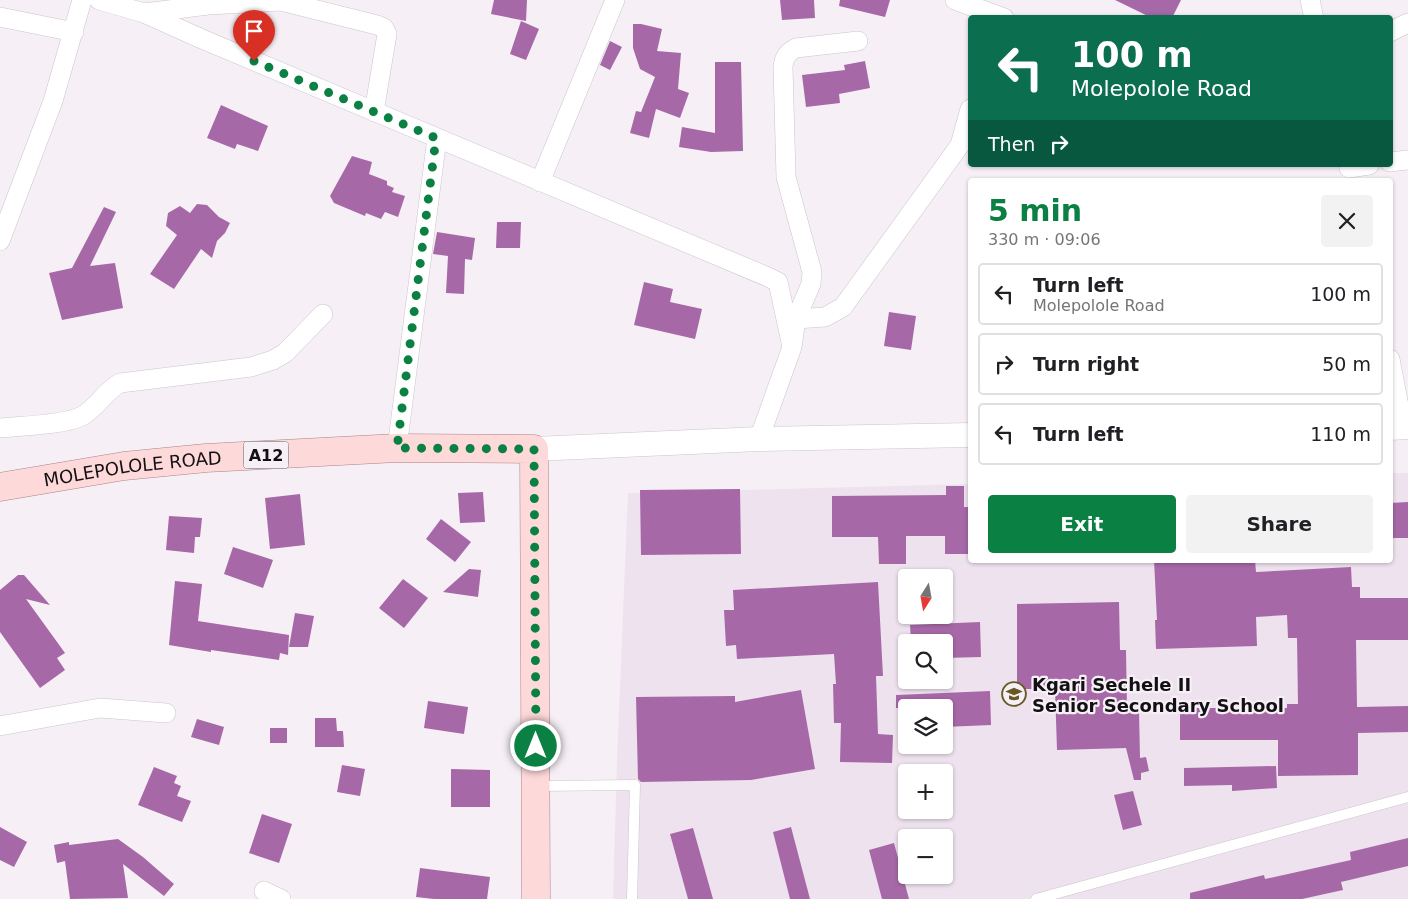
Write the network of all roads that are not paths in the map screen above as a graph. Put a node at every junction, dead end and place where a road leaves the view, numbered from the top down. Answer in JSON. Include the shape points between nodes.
{"nodes":[{"id":1,"x":82,"y":0,"type":"edge"},
{"id":2,"x":99,"y":0,"type":"edge"},
{"id":3,"x":615,"y":0,"type":"edge"},
{"id":4,"x":954,"y":0,"type":"edge"},
{"id":5,"x":1310,"y":0,"type":"edge"},
{"id":6,"x":246,"y":1,"type":"edge"},
{"id":7,"x":282,"y":1,"type":"edge"},
{"id":8,"x":135,"y":7,"type":"edge"},
{"id":9,"x":1001,"y":13,"type":"edge"},
{"id":10,"x":1313,"y":15,"type":"edge"},
{"id":11,"x":0,"y":17,"type":"edge"},
{"id":12,"x":1408,"y":23,"type":"edge"},
{"id":13,"x":1393,"y":30,"type":"edge"},
{"id":14,"x":74,"y":32,"type":"junction"},
{"id":15,"x":858,"y":41,"type":"dead end"},
{"id":16,"x":374,"y":112,"type":"junction"},
{"id":17,"x":968,"y":123,"type":"edge"},
{"id":18,"x":436,"y":138,"type":"junction"},
{"id":19,"x":965,"y":143,"type":"edge"},
{"id":20,"x":1408,"y":160,"type":"edge"},
{"id":21,"x":1393,"y":162,"type":"edge"},
{"id":22,"x":1363,"y":167,"type":"edge"},
{"id":23,"x":1350,"y":171,"type":"edge"},
{"id":24,"x":540,"y":182,"type":"junction"},
{"id":25,"x":0,"y":241,"type":"edge"},
{"id":26,"x":778,"y":282,"type":"junction"},
{"id":27,"x":806,"y":298,"type":"junction"},
{"id":28,"x":323,"y":314,"type":"dead end"},
{"id":29,"x":796,"y":319,"type":"junction"},
{"id":30,"x":792,"y":347,"type":"junction"},
{"id":31,"x":1408,"y":359,"type":"edge"},
{"id":32,"x":1393,"y":360,"type":"edge"},
{"id":33,"x":1393,"y":380,"type":"edge"},
{"id":34,"x":1400,"y":427,"type":"edge"},
{"id":35,"x":0,"y":428,"type":"edge"},
{"id":36,"x":968,"y":436,"type":"edge"},
{"id":37,"x":759,"y":440,"type":"junction"},
{"id":38,"x":397,"y":448,"type":"junction"},
{"id":39,"x":534,"y":449,"type":"junction"},
{"id":40,"x":0,"y":487,"type":"edge"},
{"id":41,"x":166,"y":713,"type":"dead end"},
{"id":42,"x":0,"y":726,"type":"edge"},
{"id":43,"x":536,"y":786,"type":"junction"},
{"id":44,"x":1408,"y":797,"type":"edge"},
{"id":45,"x":536,"y":899,"type":"edge"},
{"id":46,"x":632,"y":899,"type":"edge"},
{"id":47,"x":1036,"y":899,"type":"edge"}],
"edges":[{"from":1,"to":14,"type":"street"},
{"from":2,"to":8,"type":"street"},
{"from":3,"to":24,"type":"street"},
{"from":4,"to":9,"type":"street"},
{"from":5,"to":10,"type":"street"},
{"from":6,"to":7,"type":"street"},
{"from":6,"to":8,"type":"street"},
{"from":7,"to":16,"type":"street","via":[[384,28],[387,40]]},
{"from":8,"to":16,"type":"street"},
{"from":11,"to":14,"type":"street"},
{"from":12,"to":13,"type":"street"},
{"from":14,"to":25,"type":"street","via":[[53,101]]},
{"from":15,"to":27,"type":"street","via":[[796,48],[784,58],[786,177],[812,272]]},
{"from":16,"to":18,"type":"street"},
{"from":17,"to":19,"type":"street"},
{"from":18,"to":24,"type":"street"},
{"from":18,"to":38,"type":"street"},
{"from":19,"to":29,"type":"street","via":[[843,307],[825,317]]},
{"from":20,"to":21,"type":"street"},
{"from":22,"to":23,"type":"street"},
{"from":24,"to":26,"type":"street"},
{"from":26,"to":27,"type":"street"},
{"from":26,"to":30,"type":"street"},
{"from":27,"to":29,"type":"street"},
{"from":28,"to":35,"type":"street","via":[[273,360],[251,367],[120,383],[81,416],[66,421]]},
{"from":29,"to":30,"type":"street"},
{"from":30,"to":37,"type":"street"},
{"from":31,"to":32,"type":"street"},
{"from":33,"to":34,"type":"street"},
{"from":36,"to":37,"type":"street"},
{"from":37,"to":39,"type":"street"},
{"from":38,"to":39,"type":"main road","name":"MOLEPOLOLE ROAD","number":"A12"},
{"from":38,"to":40,"type":"main road","name":"MOLEPOLOLE ROAD","number":"A12","via":[[206,458],[124,466]]},
{"from":39,"to":43,"type":"main road"},
{"from":41,"to":42,"type":"street","via":[[100,708]]},
{"from":43,"to":45,"type":"main road"},
{"from":43,"to":46,"type":"lane","via":[[635,785]]},
{"from":44,"to":47,"type":"lane"}]}
